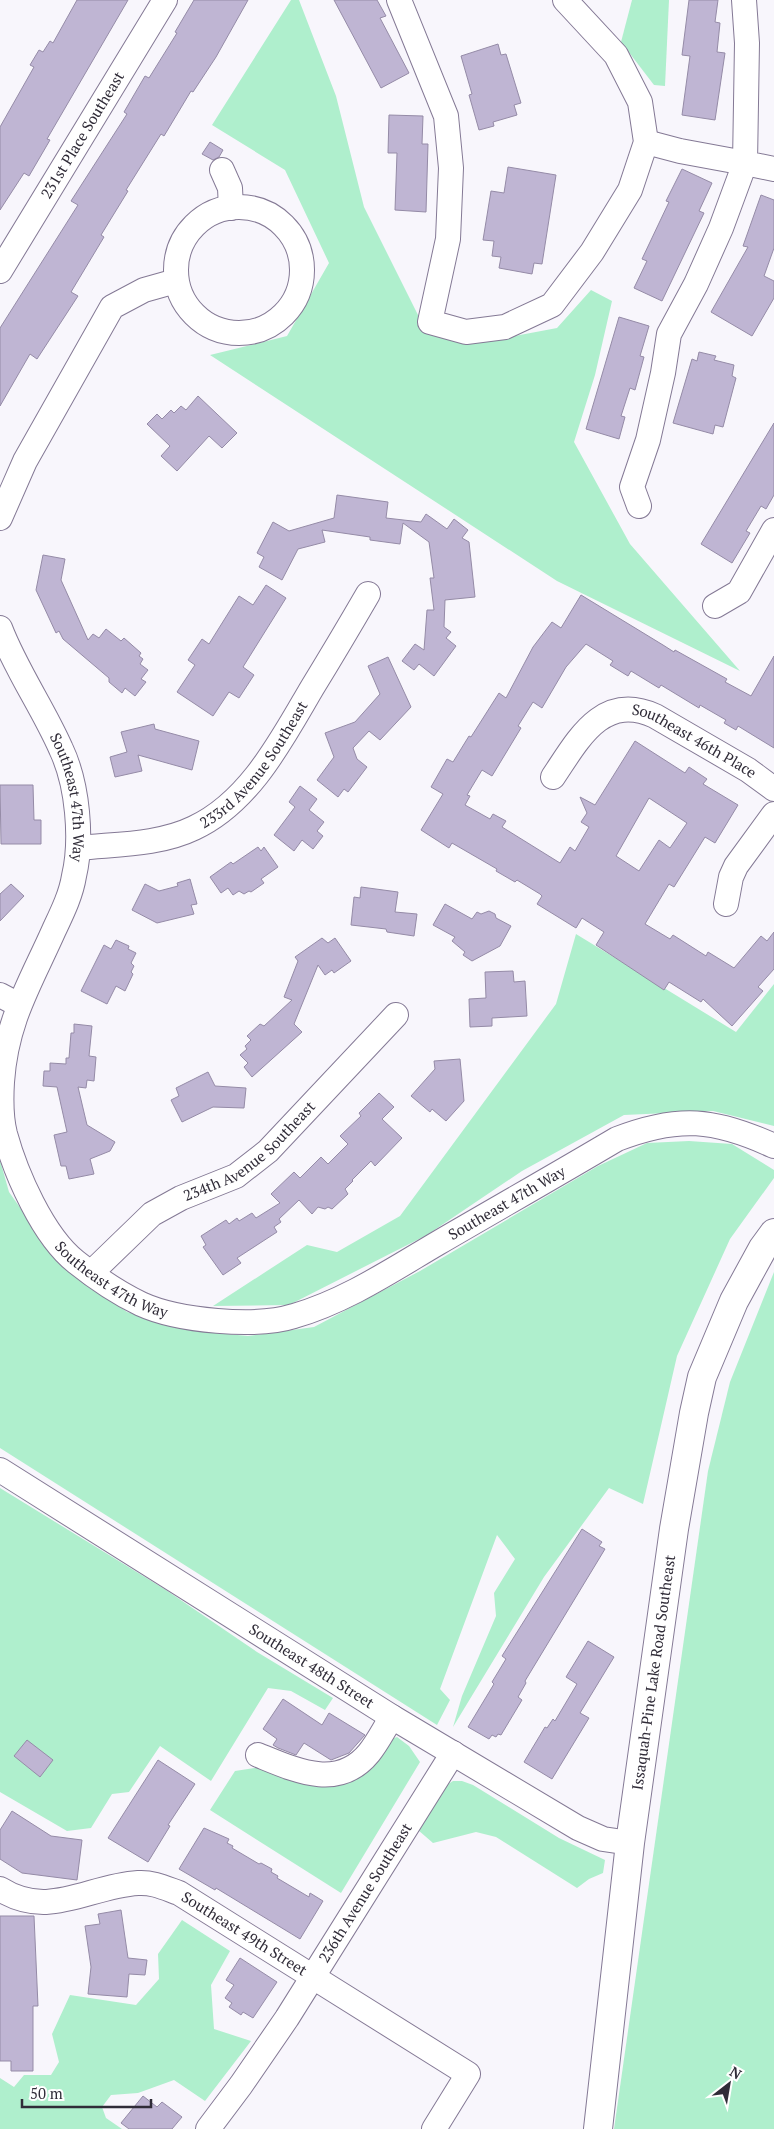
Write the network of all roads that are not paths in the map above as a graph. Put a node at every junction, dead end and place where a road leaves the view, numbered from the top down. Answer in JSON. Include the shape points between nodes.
{"nodes":[{"id":1,"x":165,"y":0,"type":"edge"},
{"id":2,"x":400,"y":0,"type":"edge"},
{"id":3,"x":565,"y":0,"type":"edge"},
{"id":4,"x":744,"y":0,"type":"edge"},
{"id":5,"x":646,"y":142,"type":"junction"},
{"id":6,"x":745,"y":163,"type":"junction"},
{"id":7,"x":774,"y":169,"type":"edge"},
{"id":8,"x":222,"y":170,"type":"dead end"},
{"id":9,"x":231,"y":208,"type":"junction"},
{"id":10,"x":0,"y":271,"type":"edge"},
{"id":11,"x":176,"y":281,"type":"junction"},
{"id":12,"x":639,"y":506,"type":"dead end"},
{"id":13,"x":1,"y":517,"type":"edge"},
{"id":14,"x":774,"y":530,"type":"edge"},
{"id":15,"x":368,"y":594,"type":"dead end"},
{"id":16,"x":715,"y":606,"type":"dead end"},
{"id":17,"x":0,"y":628,"type":"edge"},
{"id":18,"x":553,"y":777,"type":"dead end"},
{"id":19,"x":774,"y":789,"type":"edge"},
{"id":20,"x":774,"y":814,"type":"edge"},
{"id":21,"x":79,"y":848,"type":"junction"},
{"id":22,"x":726,"y":904,"type":"dead end"},
{"id":23,"x":9,"y":1000,"type":"edge"},
{"id":24,"x":396,"y":1015,"type":"dead end"},
{"id":25,"x":774,"y":1146,"type":"edge"},
{"id":26,"x":774,"y":1233,"type":"edge"},
{"id":27,"x":91,"y":1273,"type":"junction"},
{"id":28,"x":0,"y":1470,"type":"edge"},
{"id":29,"x":392,"y":1717,"type":"junction"},
{"id":30,"x":453,"y":1753,"type":"junction"},
{"id":31,"x":258,"y":1755,"type":"dead end"},
{"id":32,"x":630,"y":1843,"type":"junction"},
{"id":33,"x":0,"y":1889,"type":"edge"},
{"id":34,"x":312,"y":1976,"type":"junction"},
{"id":35,"x":208,"y":2129,"type":"edge"},
{"id":36,"x":434,"y":2129,"type":"edge"},
{"id":37,"x":598,"y":2129,"type":"edge"}],
"edges":[{"from":1,"to":10,"type":"street","name":"231st Place Southeast"},
{"from":2,"to":5,"type":"street","via":[[447,125],[451,168],[448,239],[430,322],[466,332],[504,327],[552,305],[592,252],[630,190]]},
{"from":3,"to":5,"type":"street","via":[[616,55],[640,102]]},
{"from":4,"to":6,"type":"street","via":[[747,43]]},
{"from":5,"to":6,"type":"street","via":[[680,152]]},
{"from":6,"to":7,"type":"street"},
{"from":6,"to":12,"type":"street","via":[[721,228],[669,334],[664,373],[648,440],[632,487]]},
{"from":8,"to":9,"type":"street","via":[[230,188]]},
{"from":9,"to":11,"type":"street","via":[[206,217],[182,241],[176,261]]},
{"from":9,"to":11,"type":"street","via":[[252,209],[270,216],[286,229],[297,246],[302,267],[300,288],[290,307],[276,322],[256,331],[235,334],[215,329],[197,318],[184,301]]},
{"from":11,"to":13,"type":"street","via":[[144,290],[112,307],[25,461]]},
{"from":14,"to":16,"type":"street","via":[[739,592]]},
{"from":15,"to":21,"type":"street","name":"233rd Avenue Southeast","via":[[282,739],[244,789],[223,809],[195,828],[177,835]]},
{"from":17,"to":21,"type":"street","name":"Southeast 47th Way","via":[[62,750],[76,810]]},
{"from":18,"to":19,"type":"street","name":"Southeast 46th Place","via":[[590,726],[610,713],[629,709],[655,716],[748,770]]},
{"from":20,"to":22,"type":"street","via":[[736,866]]},
{"from":21,"to":23,"type":"street","name":"Southeast 47th Way","via":[[74,879],[64,906]]},
{"from":23,"to":27,"type":"street","name":"Southeast 47th Way","via":[[10,1027],[2,1086],[4,1130],[16,1169],[51,1234],[67,1255]]},
{"from":24,"to":27,"type":"street","name":"234th Avenue Southeast","via":[[253,1165],[152,1214]]},
{"from":25,"to":27,"type":"street","name":"Southeast 47th Way","via":[[725,1126],[696,1122],[663,1126],[617,1139],[347,1296],[292,1317],[242,1322],[169,1314],[142,1304]]},
{"from":26,"to":32,"type":"main road","name":"Issaquah-Pine Lake Road Southeast","via":[[734,1301],[702,1377],[674,1529]]},
{"from":28,"to":29,"type":"street","name":"Southeast 48th Street"},
{"from":29,"to":30,"type":"street","name":"Southeast 48th Street"},
{"from":29,"to":31,"type":"street","via":[[368,1754],[352,1769],[340,1774],[292,1769]]},
{"from":30,"to":32,"type":"street","name":"Southeast 48th Street","via":[[578,1828],[603,1839]]},
{"from":30,"to":34,"type":"street","name":"236th Avenue Southeast"},
{"from":32,"to":37,"type":"main road","name":"Issaquah-Pine Lake Road Southeast"},
{"from":33,"to":34,"type":"street","name":"Southeast 49th Street","via":[[13,1897],[42,1903],[60,1902],[138,1883],[159,1885],[179,1893]]},
{"from":34,"to":35,"type":"street","name":"236th Avenue Southeast"},
{"from":34,"to":36,"type":"street","name":"Southeast 49th Street","via":[[468,2074]]}]}
